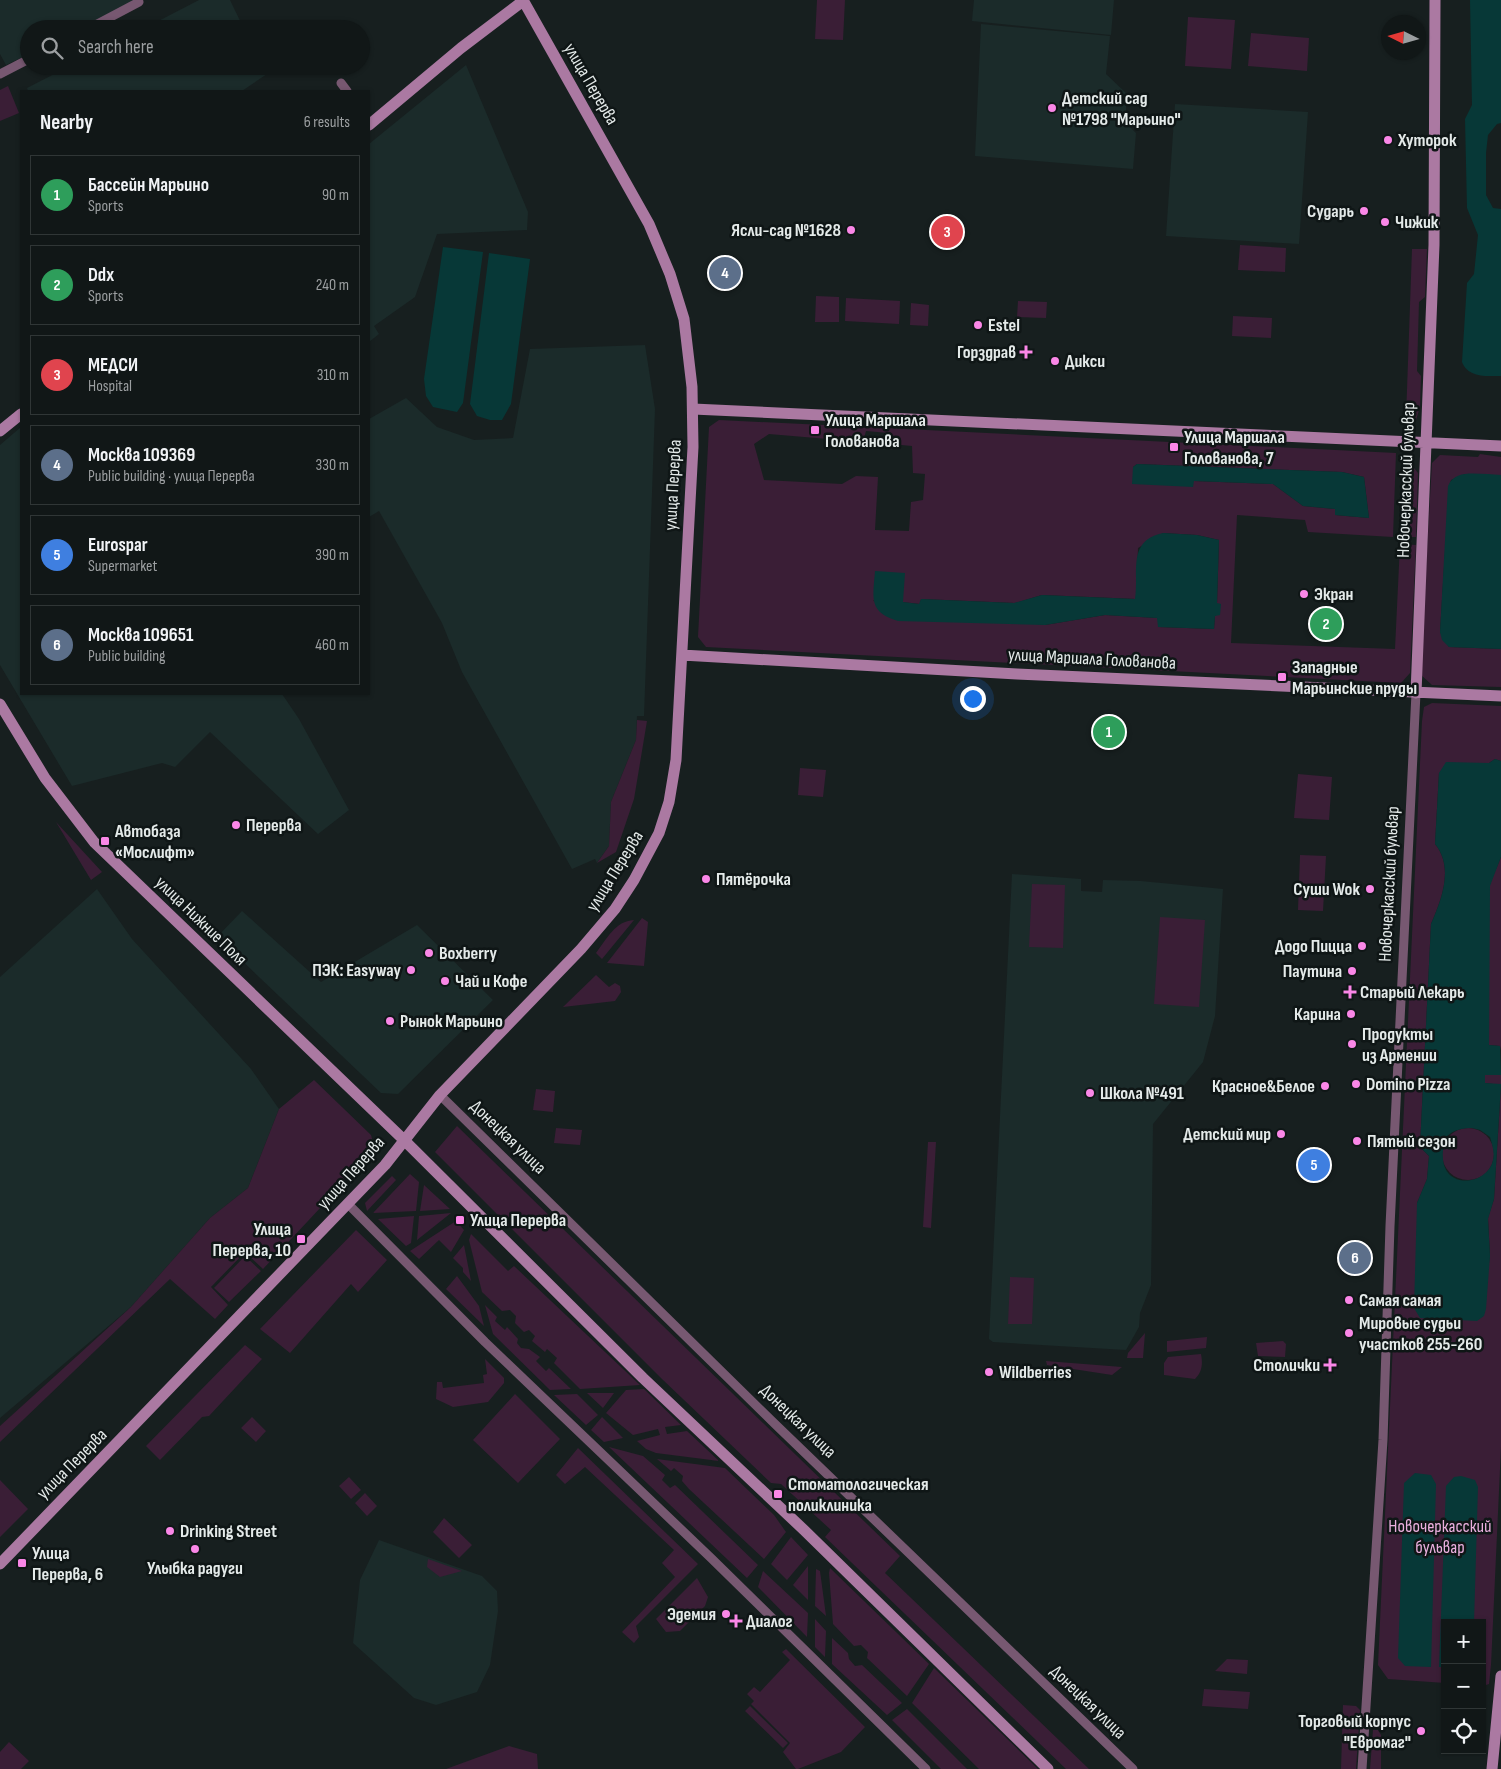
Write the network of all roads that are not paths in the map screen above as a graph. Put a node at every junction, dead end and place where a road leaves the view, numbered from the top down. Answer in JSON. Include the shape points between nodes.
{"nodes":[{"id":1,"x":523,"y":0,"type":"edge"},
{"id":2,"x":1436,"y":0,"type":"edge"},
{"id":3,"x":139,"y":2,"type":"dead end"},
{"id":4,"x":105,"y":20,"type":"edge"},
{"id":5,"x":20,"y":64,"type":"edge"},
{"id":6,"x":0,"y":74,"type":"edge"},
{"id":7,"x":341,"y":83,"type":"dead end"},
{"id":8,"x":346,"y":90,"type":"edge"},
{"id":9,"x":370,"y":123,"type":"edge"},
{"id":10,"x":693,"y":409,"type":"junction"},
{"id":11,"x":20,"y":415,"type":"edge"},
{"id":12,"x":0,"y":431,"type":"edge"},
{"id":13,"x":1425,"y":443,"type":"junction"},
{"id":14,"x":1501,"y":446,"type":"edge"},
{"id":15,"x":682,"y":655,"type":"junction"},
{"id":16,"x":1416,"y":693,"type":"junction"},
{"id":17,"x":1501,"y":696,"type":"edge"},
{"id":18,"x":0,"y":704,"type":"edge"},
{"id":19,"x":440,"y":1095,"type":"junction"},
{"id":20,"x":404,"y":1140,"type":"junction"},
{"id":21,"x":348,"y":1204,"type":"junction"},
{"id":22,"x":0,"y":1564,"type":"edge"},
{"id":23,"x":1501,"y":1676,"type":"edge"},
{"id":24,"x":926,"y":1769,"type":"edge"},
{"id":25,"x":1048,"y":1769,"type":"edge"},
{"id":26,"x":1133,"y":1769,"type":"edge"},
{"id":27,"x":1362,"y":1769,"type":"edge"},
{"id":28,"x":1492,"y":1769,"type":"edge"}],
"edges":[{"from":1,"to":9,"type":"street"},
{"from":1,"to":10,"type":"street","name":"улица Перерва","via":[[650,224],[684,318]]},
{"from":2,"to":13,"type":"street","name":"Новочеркасский бульвар","via":[[1434,236]]},
{"from":3,"to":4,"type":"street"},
{"from":5,"to":6,"type":"street"},
{"from":7,"to":8,"type":"street"},
{"from":10,"to":13,"type":"street"},
{"from":10,"to":15,"type":"street","name":"улица Перерва"},
{"from":11,"to":12,"type":"street"},
{"from":13,"to":14,"type":"street"},
{"from":13,"to":16,"type":"street","name":"Новочеркасский бульвар"},
{"from":15,"to":16,"type":"street","name":"улица Маршала Голованова"},
{"from":15,"to":19,"type":"street","name":"улица Перерва","via":[[676,760],[669,802],[659,833],[634,880],[603,925]]},
{"from":16,"to":17,"type":"street","name":"улица Маршала Голованова"},
{"from":16,"to":27,"type":"street","name":"Новочеркасский бульвар","via":[[1383,1440]]},
{"from":18,"to":20,"type":"street","name":"улица Нижние Поля","via":[[45,778],[94,842]]},
{"from":19,"to":20,"type":"street","name":"улица Перерва"},
{"from":19,"to":26,"type":"street","name":"Донецкая улица"},
{"from":20,"to":21,"type":"street","name":"улица Перерва"},
{"from":20,"to":25,"type":"street","via":[[643,1378]]},
{"from":21,"to":22,"type":"street","name":"улица Перерва"},
{"from":21,"to":24,"type":"street","via":[[482,1339]]},
{"from":23,"to":28,"type":"street"}]}
